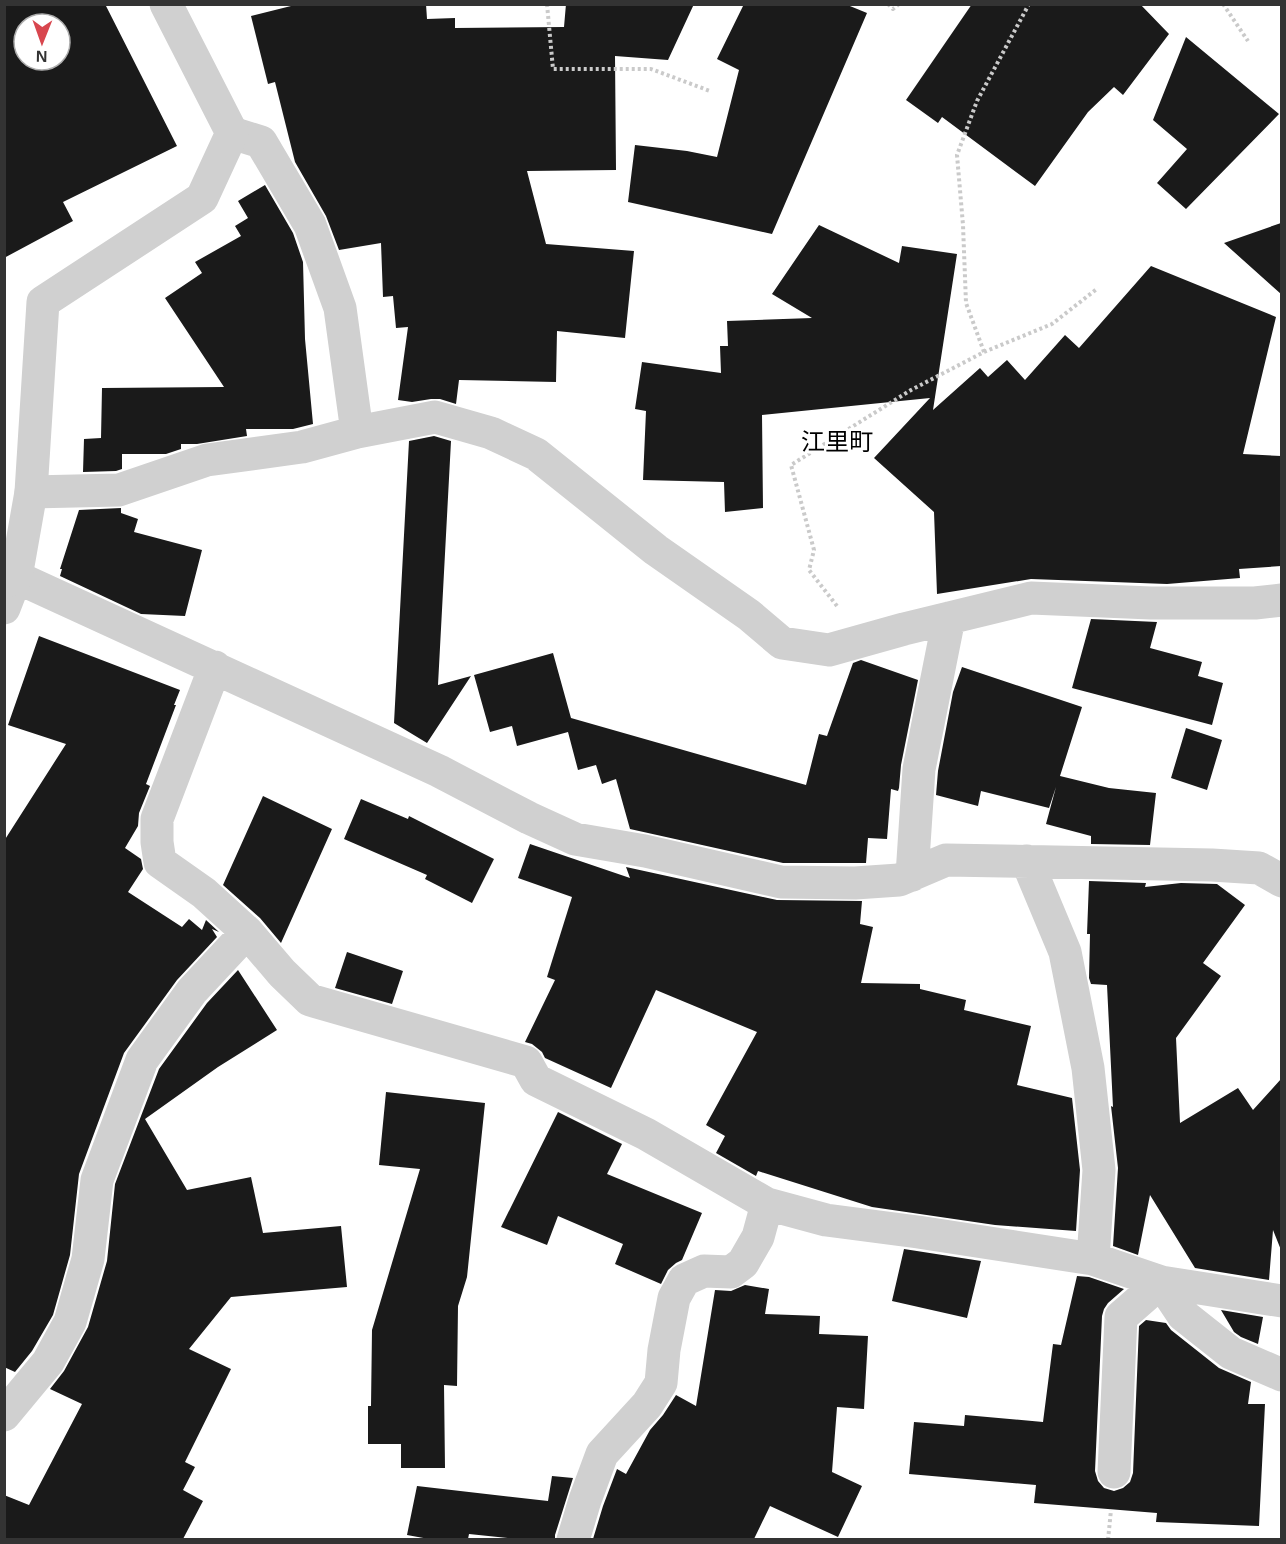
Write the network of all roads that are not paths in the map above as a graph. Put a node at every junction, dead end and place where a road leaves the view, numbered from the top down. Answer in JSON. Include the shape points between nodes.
{"nodes":[{"id":1,"x":166,"y":4,"type":"edge"},
{"id":2,"x":232,"y":133,"type":"junction"},
{"id":3,"x":357,"y":432,"type":"junction"},
{"id":4,"x":30,"y":492,"type":"junction"},
{"id":5,"x":10,"y":579,"type":"edge"},
{"id":6,"x":1281,"y":600,"type":"edge"},
{"id":7,"x":4,"y":608,"type":"edge"},
{"id":8,"x":949,"y":618,"type":"junction"},
{"id":9,"x":215,"y":667,"type":"junction"},
{"id":10,"x":1027,"y":861,"type":"junction"},
{"id":11,"x":912,"y":874,"type":"junction"},
{"id":12,"x":1281,"y":881,"type":"edge"},
{"id":13,"x":247,"y":932,"type":"junction"},
{"id":14,"x":767,"y":1204,"type":"junction"},
{"id":15,"x":1094,"y":1260,"type":"junction"},
{"id":16,"x":1161,"y":1282,"type":"junction"},
{"id":17,"x":1281,"y":1301,"type":"edge"},
{"id":18,"x":1281,"y":1375,"type":"edge"},
{"id":19,"x":4,"y":1415,"type":"edge"},
{"id":20,"x":1114,"y":1472,"type":"dead end"},
{"id":21,"x":573,"y":1539,"type":"edge"}],
"edges":[{"from":1,"to":2,"type":"street"},
{"from":2,"to":3,"type":"street","via":[[261,142],[310,225],[340,308]]},
{"from":2,"to":4,"type":"street","via":[[202,198],[43,302]]},
{"from":3,"to":4,"type":"street","via":[[302,447],[207,460],[119,490]]},
{"from":3,"to":8,"type":"street","via":[[435,417],[491,433],[536,454],[782,643],[829,650]]},
{"from":4,"to":5,"type":"street"},
{"from":5,"to":7,"type":"street"},
{"from":5,"to":9,"type":"street"},
{"from":6,"to":8,"type":"street","via":[[1151,603],[1031,598]]},
{"from":8,"to":11,"type":"street","via":[[919,769]]},
{"from":9,"to":11,"type":"street","via":[[576,839],[781,882],[855,884],[898,880]]},
{"from":9,"to":13,"type":"street","via":[[157,819],[157,842],[160,862],[204,893]]},
{"from":10,"to":11,"type":"street","via":[[946,860]]},
{"from":10,"to":12,"type":"street","via":[[1259,868]]},
{"from":10,"to":15,"type":"street","via":[[1065,952],[1088,1068],[1099,1170]]},
{"from":13,"to":14,"type":"street","via":[[310,1000],[526,1062],[536,1080],[646,1134]]},
{"from":13,"to":19,"type":"street","via":[[192,991],[142,1060],[97,1180],[88,1259],[70,1322],[48,1362]]},
{"from":14,"to":15,"type":"street","via":[[826,1220]]},
{"from":14,"to":21,"type":"street","via":[[758,1237],[742,1263],[731,1272],[704,1271],[684,1280],[674,1298],[661,1383],[647,1405],[602,1454]]},
{"from":15,"to":16,"type":"street"},
{"from":16,"to":17,"type":"street"},
{"from":16,"to":18,"type":"street","via":[[1183,1315],[1231,1353]]},
{"from":16,"to":20,"type":"street","via":[[1121,1317]]}]}
